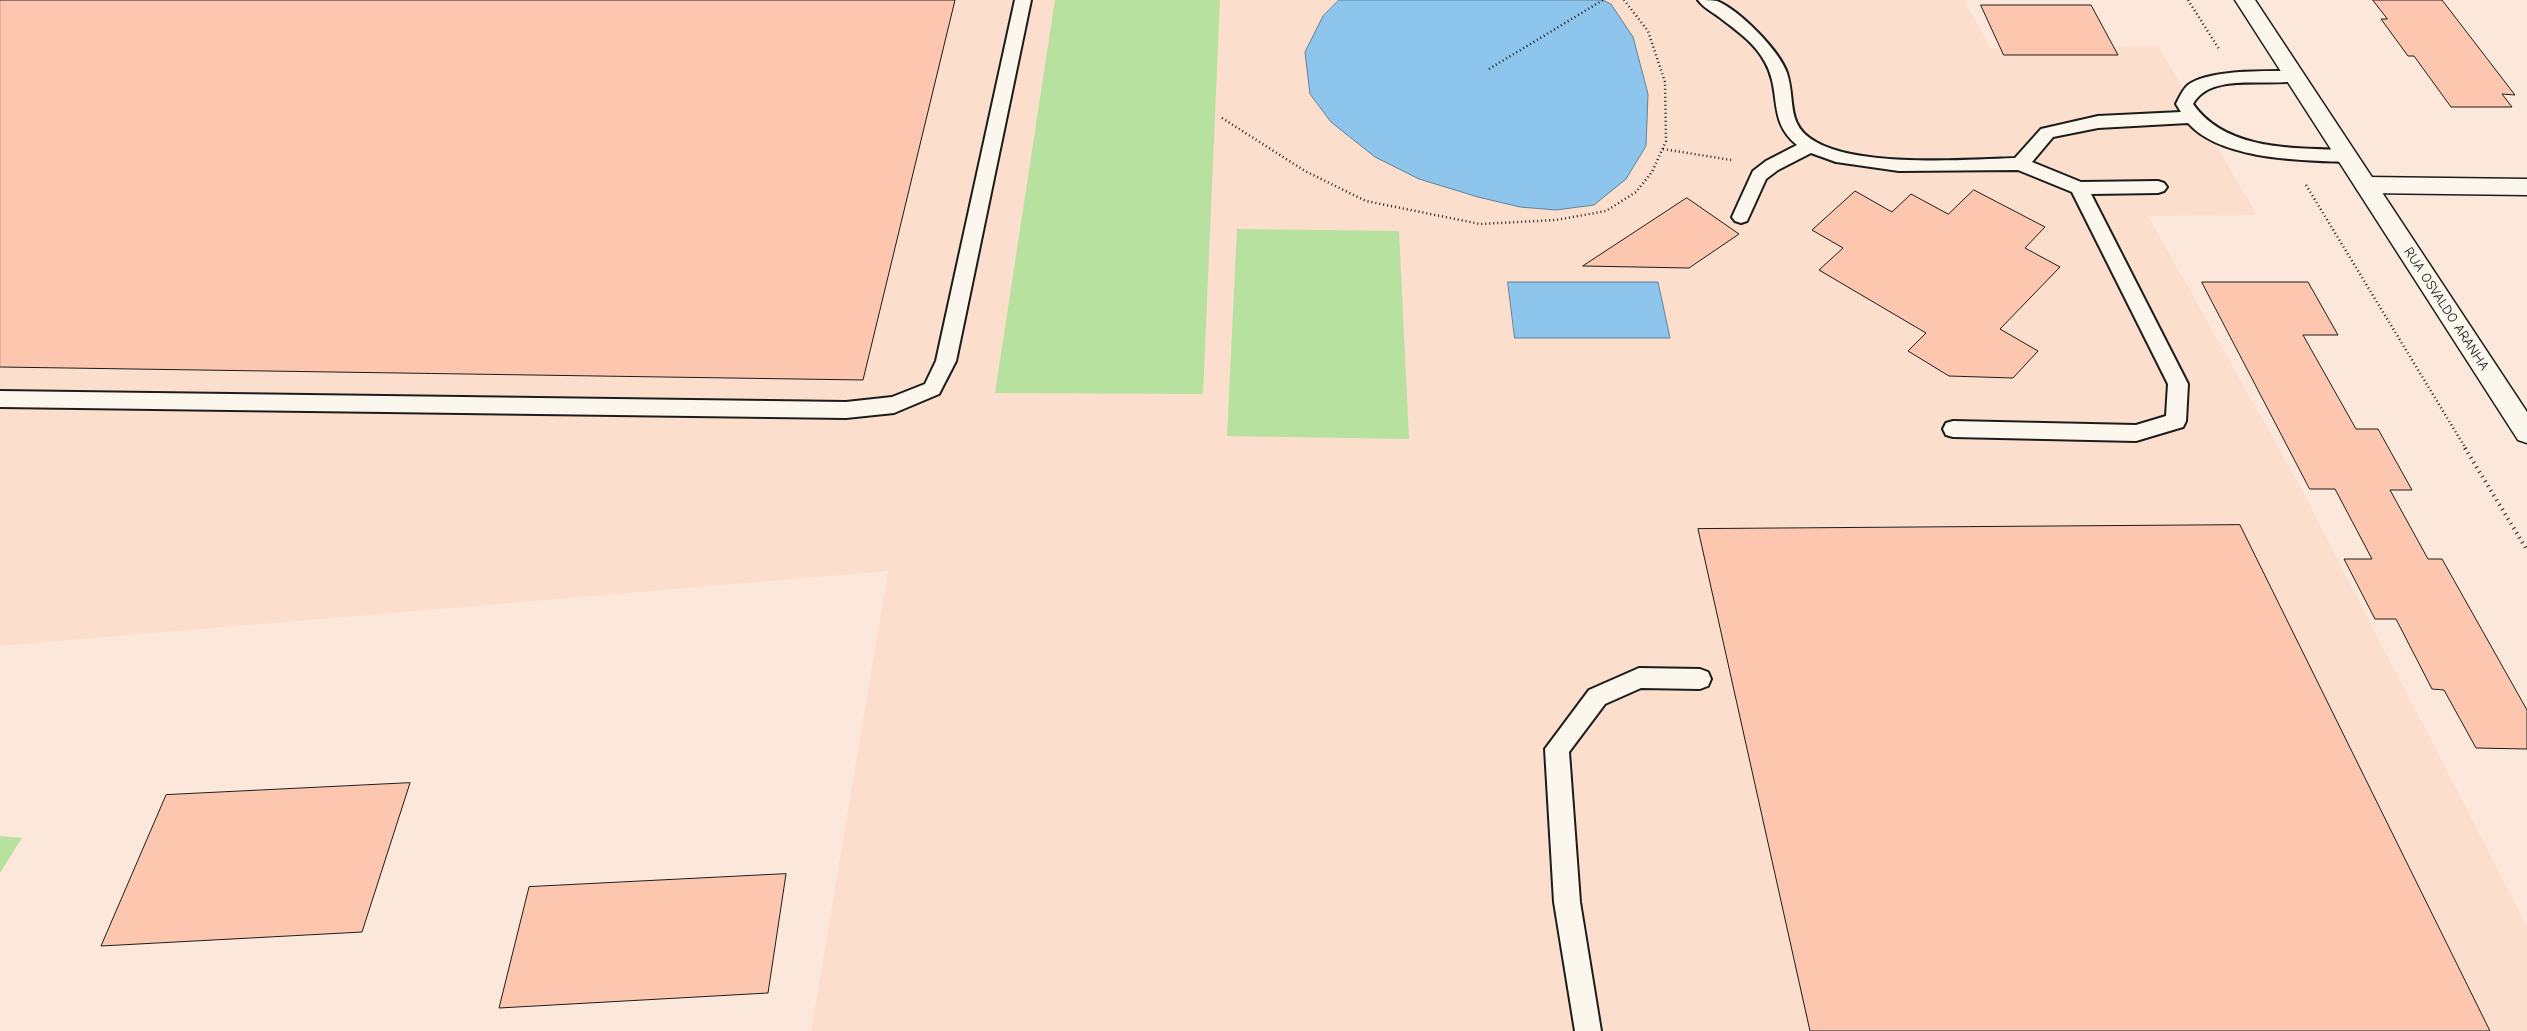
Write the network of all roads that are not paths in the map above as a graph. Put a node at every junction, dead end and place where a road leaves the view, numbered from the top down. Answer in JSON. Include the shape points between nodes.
{"nodes":[{"id":1,"x":1023,"y":0,"type":"edge"},
{"id":2,"x":1706,"y":0,"type":"edge"},
{"id":3,"x":2245,"y":0,"type":"edge"},
{"id":4,"x":2294,"y":76,"type":"junction"},
{"id":5,"x":2190,"y":117,"type":"junction"},
{"id":6,"x":1809,"y":147,"type":"junction"},
{"id":7,"x":2346,"y":156,"type":"junction"},
{"id":8,"x":2020,"y":164,"type":"junction"},
{"id":9,"x":2366,"y":185,"type":"junction"},
{"id":10,"x":2527,"y":186,"type":"edge"},
{"id":11,"x":2158,"y":187,"type":"dead end"},
{"id":12,"x":2079,"y":188,"type":"junction"},
{"id":13,"x":1741,"y":217,"type":"dead end"},
{"id":14,"x":0,"y":398,"type":"edge"},
{"id":15,"x":1953,"y":429,"type":"dead end"},
{"id":16,"x":2527,"y":433,"type":"edge"},
{"id":17,"x":1700,"y":679,"type":"dead end"},
{"id":18,"x":1588,"y":1031,"type":"edge"}],
"edges":[{"from":1,"to":14,"type":"lane","via":[[946,361],[932,389],[894,405],[846,410]]},
{"from":2,"to":6,"type":"lane","via":[[1743,26],[1765,49],[1778,71],[1792,132]]},
{"from":3,"to":4,"type":"main road","name":"RUA OSVALDO ARANHA"},
{"from":4,"to":5,"type":"lane","via":[[2237,79],[2201,85],[2193,89],[2184,104]]},
{"from":4,"to":7,"type":"main road","name":"RUA OSVALDO ARANHA"},
{"from":5,"to":7,"type":"lane","via":[[2221,137],[2268,151]]},
{"from":5,"to":8,"type":"lane","via":[[2098,122],[2047,133]]},
{"from":6,"to":8,"type":"lane","via":[[1829,156],[1882,164]]},
{"from":6,"to":13,"type":"lane","via":[[1756,178],[1750,202]]},
{"from":7,"to":9,"type":"main road","name":"RUA OSVALDO ARANHA"},
{"from":8,"to":12,"type":"lane"},
{"from":9,"to":10,"type":"main road"},
{"from":9,"to":16,"type":"main road","name":"RUA OSVALDO ARANHA"},
{"from":11,"to":12,"type":"lane"},
{"from":12,"to":15,"type":"lane","via":[[2178,384],[2176,421],[2136,433]]},
{"from":17,"to":18,"type":"lane","via":[[1639,678],[1597,697],[1557,749],[1567,902]]}]}
